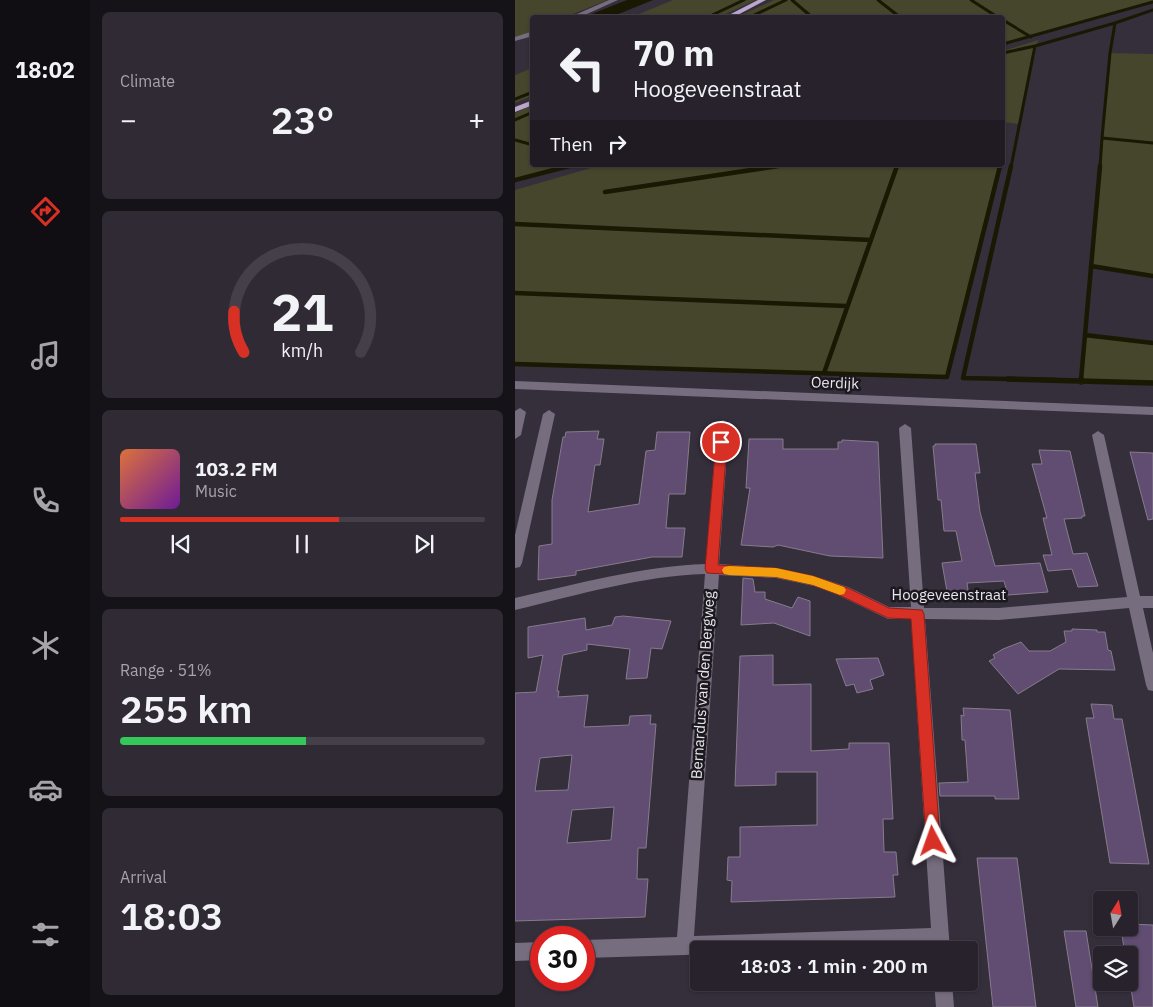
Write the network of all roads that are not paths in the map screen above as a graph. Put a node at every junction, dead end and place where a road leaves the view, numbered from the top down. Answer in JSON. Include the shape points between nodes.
{"nodes":[{"id":1,"x":615,"y":0,"type":"edge"},
{"id":2,"x":763,"y":0,"type":"edge"},
{"id":3,"x":578,"y":15,"type":"edge"},
{"id":4,"x":732,"y":15,"type":"edge"},
{"id":5,"x":530,"y":33,"type":"edge"},
{"id":6,"x":515,"y":39,"type":"edge"},
{"id":7,"x":530,"y":101,"type":"edge"},
{"id":8,"x":530,"y":102,"type":"edge"},
{"id":9,"x":515,"y":105,"type":"edge"},
{"id":10,"x":515,"y":110,"type":"edge"},
{"id":11,"x":515,"y":385,"type":"edge"},
{"id":12,"x":1153,"y":411,"type":"edge"},
{"id":13,"x":520,"y":412,"type":"dead end"},
{"id":14,"x":549,"y":414,"type":"dead end"},
{"id":15,"x":723,"y":424,"type":"dead end"},
{"id":16,"x":905,"y":428,"type":"dead end"},
{"id":17,"x":515,"y":435,"type":"edge"},
{"id":18,"x":1098,"y":435,"type":"dead end"},
{"id":19,"x":515,"y":563,"type":"edge"},
{"id":20,"x":711,"y":569,"type":"junction"},
{"id":21,"x":1135,"y":602,"type":"junction"},
{"id":22,"x":1153,"y":602,"type":"edge"},
{"id":23,"x":515,"y":604,"type":"edge"},
{"id":24,"x":917,"y":614,"type":"junction"},
{"id":25,"x":1153,"y":685,"type":"edge"},
{"id":26,"x":940,"y":941,"type":"edge"},
{"id":27,"x":685,"y":946,"type":"junction"},
{"id":28,"x":690,"y":946,"type":"edge"},
{"id":29,"x":595,"y":949,"type":"edge"},
{"id":30,"x":530,"y":951,"type":"edge"},
{"id":31,"x":515,"y":952,"type":"edge"},
{"id":32,"x":944,"y":991,"type":"edge"},
{"id":33,"x":945,"y":1007,"type":"edge"}],
"edges":[{"from":1,"to":3,"type":"street"},
{"from":2,"to":4,"type":"main road"},
{"from":5,"to":6,"type":"street"},
{"from":7,"to":9,"type":"main road"},
{"from":8,"to":10,"type":"main road"},
{"from":11,"to":12,"type":"street","name":"Oerdijk"},
{"from":13,"to":17,"type":"street"},
{"from":14,"to":19,"type":"street"},
{"from":15,"to":20,"type":"street","name":"Bernardus van den Bergweg"},
{"from":16,"to":24,"type":"street"},
{"from":18,"to":21,"type":"street"},
{"from":20,"to":23,"type":"street","name":"Hoogeveenstraat","via":[[648,574]]},
{"from":20,"to":24,"type":"street","name":"Hoogeveenstraat","via":[[776,573],[813,580],[888,613]]},
{"from":20,"to":27,"type":"street","name":"Bernardus van den Bergweg"},
{"from":21,"to":22,"type":"street","name":"Hoogeveenstraat"},
{"from":21,"to":24,"type":"street","name":"Hoogeveenstraat","via":[[999,614]]},
{"from":21,"to":25,"type":"street"},
{"from":24,"to":26,"type":"street"},
{"from":27,"to":28,"type":"street"},
{"from":27,"to":29,"type":"street"},
{"from":30,"to":31,"type":"street"},
{"from":32,"to":33,"type":"street"}]}
